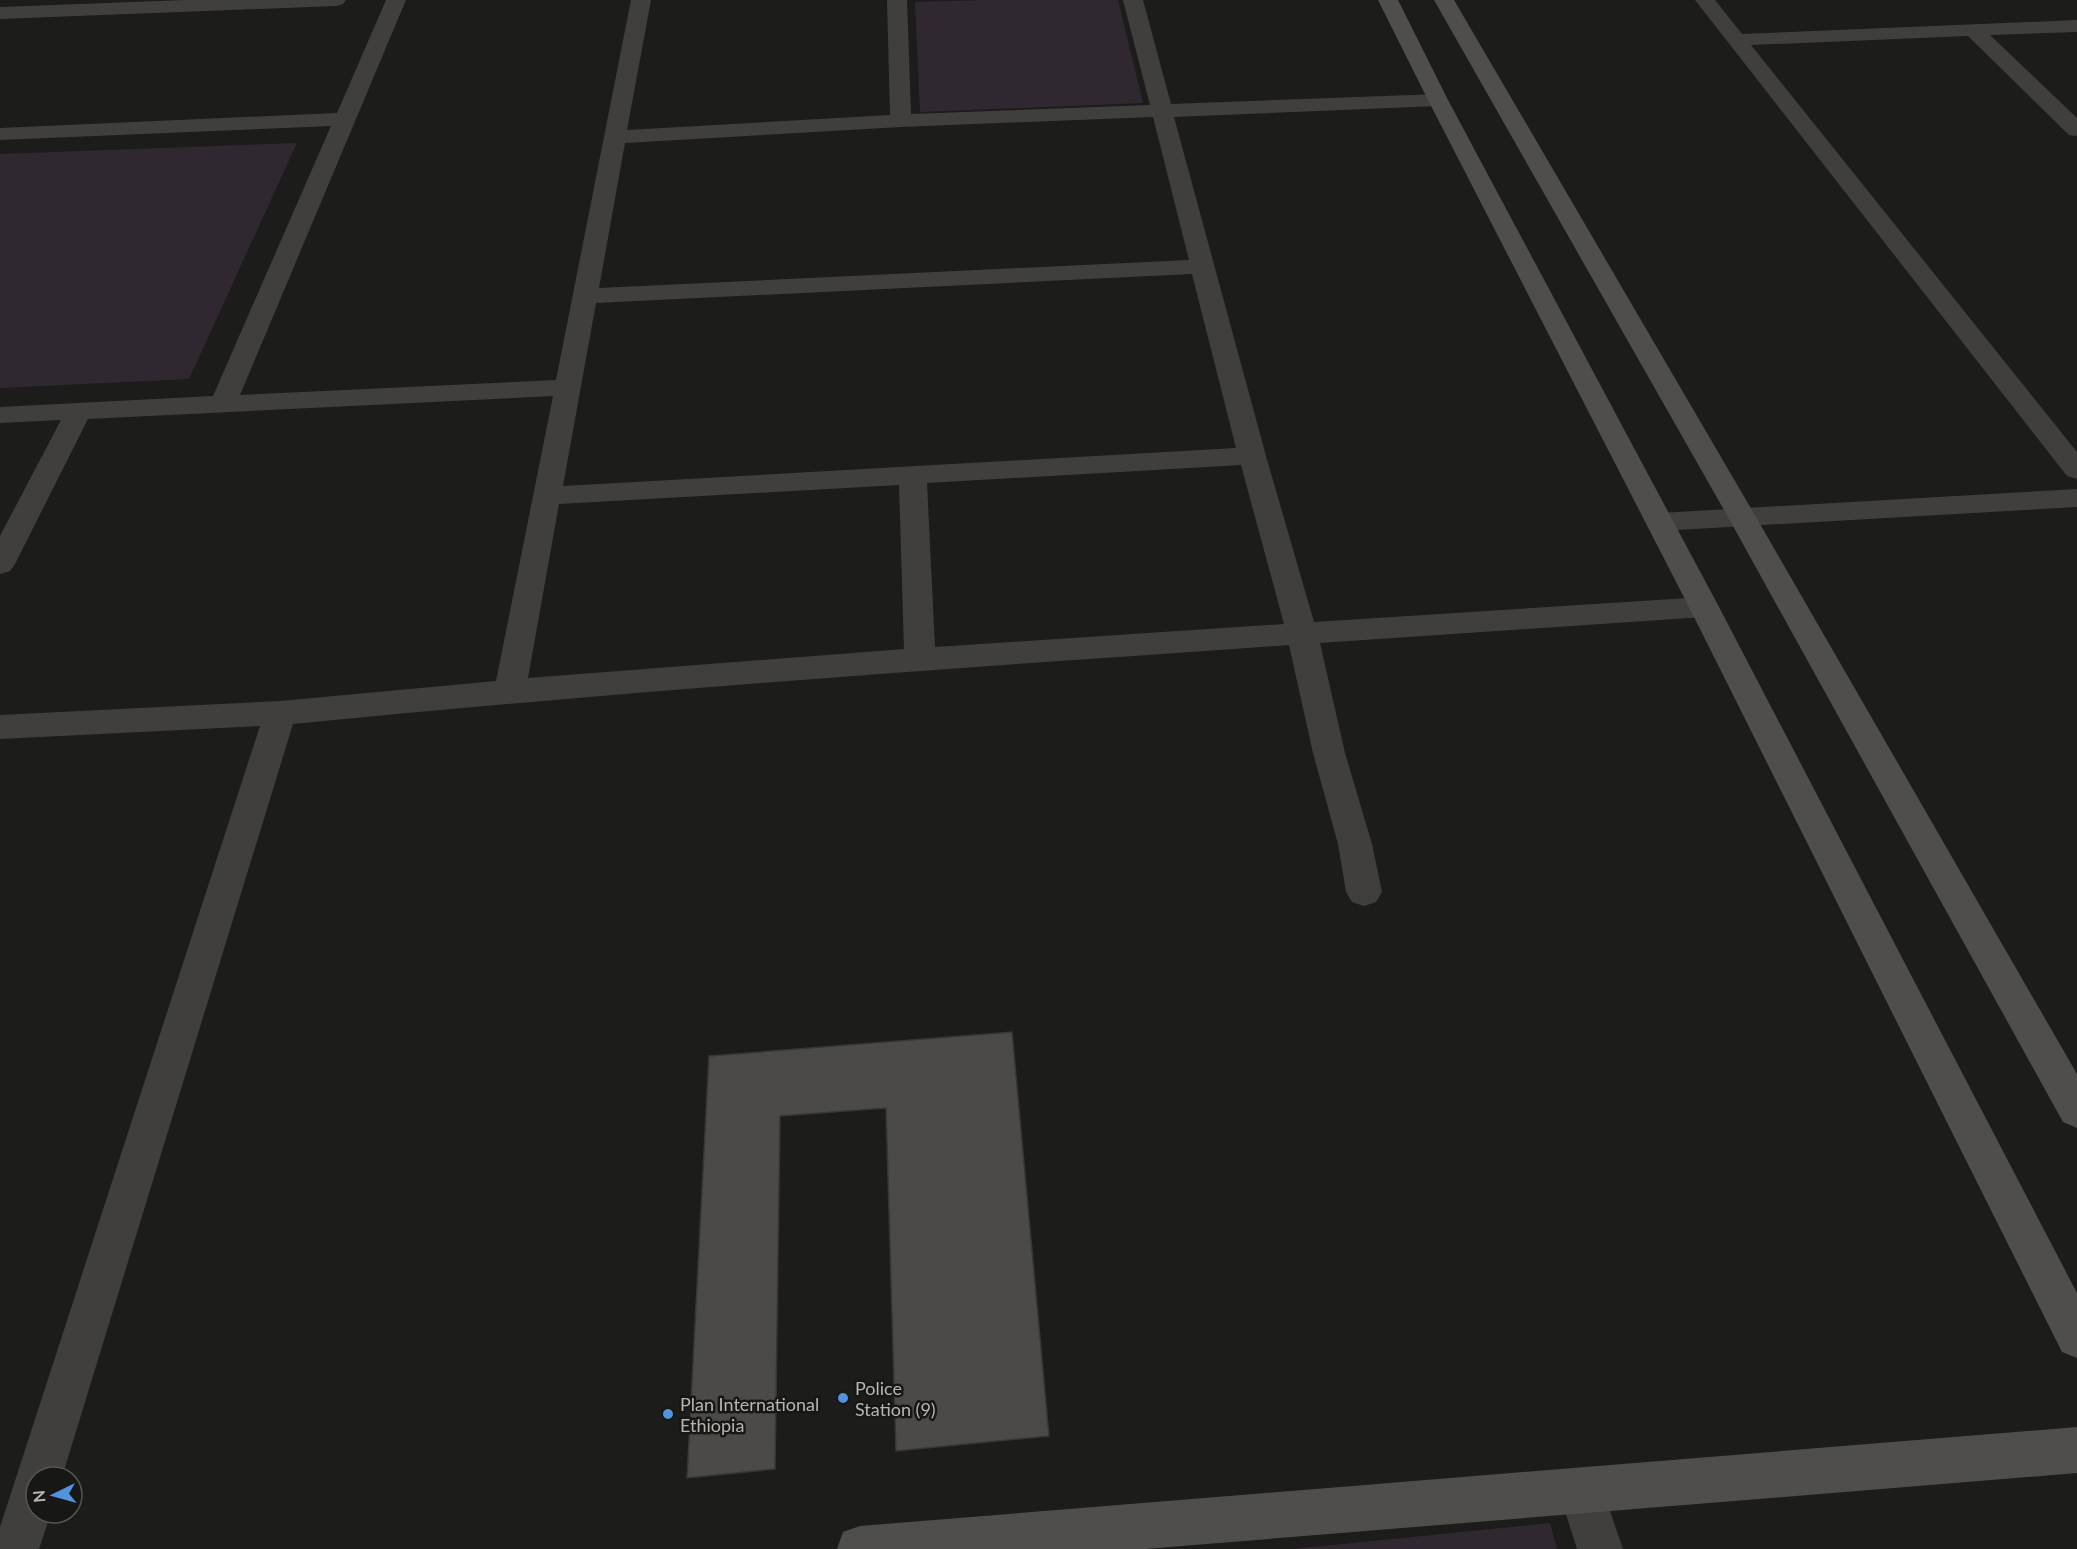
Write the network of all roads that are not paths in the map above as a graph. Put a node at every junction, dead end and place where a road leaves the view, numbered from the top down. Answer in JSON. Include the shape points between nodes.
{"nodes":[{"id":1,"x":336,"y":0,"type":"edge"},
{"id":2,"x":396,"y":0,"type":"edge"},
{"id":3,"x":641,"y":0,"type":"edge"},
{"id":4,"x":897,"y":0,"type":"edge"},
{"id":5,"x":1133,"y":0,"type":"edge"},
{"id":6,"x":1388,"y":0,"type":"edge"},
{"id":7,"x":1444,"y":0,"type":"edge"},
{"id":8,"x":1705,"y":0,"type":"edge"},
{"id":9,"x":0,"y":13,"type":"edge"},
{"id":10,"x":2077,"y":26,"type":"edge"},
{"id":11,"x":1974,"y":31,"type":"junction"},
{"id":12,"x":1736,"y":40,"type":"junction"},
{"id":13,"x":1438,"y":100,"type":"junction"},
{"id":14,"x":1162,"y":110,"type":"junction"},
{"id":15,"x":346,"y":119,"type":"junction"},
{"id":16,"x":901,"y":121,"type":"junction"},
{"id":17,"x":2077,"y":130,"type":"edge"},
{"id":18,"x":0,"y":134,"type":"edge"},
{"id":19,"x":615,"y":137,"type":"junction"},
{"id":20,"x":1203,"y":266,"type":"junction"},
{"id":21,"x":585,"y":296,"type":"junction"},
{"id":22,"x":567,"y":387,"type":"junction"},
{"id":23,"x":224,"y":402,"type":"junction"},
{"id":24,"x":79,"y":411,"type":"junction"},
{"id":25,"x":0,"y":415,"type":"edge"},
{"id":26,"x":1252,"y":456,"type":"junction"},
{"id":27,"x":2077,"y":470,"type":"edge"},
{"id":28,"x":913,"y":475,"type":"junction"},
{"id":29,"x":546,"y":496,"type":"junction"},
{"id":30,"x":2077,"y":498,"type":"edge"},
{"id":31,"x":1742,"y":517,"type":"junction"},
{"id":32,"x":1660,"y":522,"type":"junction"},
{"id":33,"x":0,"y":564,"type":"edge"},
{"id":34,"x":1704,"y":606,"type":"junction"},
{"id":35,"x":1302,"y":633,"type":"junction"},
{"id":36,"x":920,"y":659,"type":"junction"},
{"id":37,"x":510,"y":691,"type":"junction"},
{"id":38,"x":280,"y":713,"type":"junction"},
{"id":39,"x":0,"y":727,"type":"edge"},
{"id":40,"x":1364,"y":892,"type":"dead end"},
{"id":41,"x":2077,"y":1110,"type":"edge"},
{"id":42,"x":2077,"y":1337,"type":"edge"},
{"id":43,"x":2077,"y":1450,"type":"edge"},
{"id":44,"x":43,"y":1465,"type":"edge"},
{"id":45,"x":1582,"y":1492,"type":"junction"},
{"id":46,"x":24,"y":1524,"type":"edge"},
{"id":47,"x":16,"y":1549,"type":"edge"},
{"id":48,"x":860,"y":1549,"type":"edge"},
{"id":49,"x":1600,"y":1549,"type":"edge"}],
"edges":[{"from":1,"to":9,"type":"street"},
{"from":2,"to":15,"type":"street"},
{"from":3,"to":19,"type":"street"},
{"from":4,"to":16,"type":"street"},
{"from":5,"to":14,"type":"street"},
{"from":6,"to":13,"type":"main road"},
{"from":7,"to":31,"type":"main road"},
{"from":8,"to":12,"type":"street"},
{"from":10,"to":11,"type":"street"},
{"from":11,"to":12,"type":"street"},
{"from":11,"to":17,"type":"street"},
{"from":12,"to":27,"type":"street"},
{"from":13,"to":14,"type":"street"},
{"from":13,"to":32,"type":"main road"},
{"from":14,"to":16,"type":"street"},
{"from":14,"to":20,"type":"street"},
{"from":15,"to":18,"type":"street"},
{"from":15,"to":23,"type":"street"},
{"from":16,"to":19,"type":"street"},
{"from":19,"to":21,"type":"street"},
{"from":20,"to":21,"type":"street"},
{"from":20,"to":26,"type":"street"},
{"from":21,"to":22,"type":"street"},
{"from":22,"to":23,"type":"street"},
{"from":22,"to":29,"type":"street"},
{"from":23,"to":24,"type":"street"},
{"from":24,"to":25,"type":"street"},
{"from":24,"to":33,"type":"street"},
{"from":26,"to":28,"type":"street"},
{"from":26,"to":35,"type":"street"},
{"from":28,"to":29,"type":"street"},
{"from":28,"to":36,"type":"street"},
{"from":29,"to":37,"type":"street"},
{"from":30,"to":31,"type":"street"},
{"from":31,"to":32,"type":"street"},
{"from":31,"to":41,"type":"main road"},
{"from":32,"to":34,"type":"main road"},
{"from":34,"to":35,"type":"street"},
{"from":34,"to":42,"type":"main road"},
{"from":35,"to":36,"type":"street"},
{"from":35,"to":40,"type":"street"},
{"from":36,"to":37,"type":"street"},
{"from":37,"to":38,"type":"street"},
{"from":38,"to":39,"type":"street"},
{"from":38,"to":44,"type":"street"},
{"from":43,"to":45,"type":"main road"},
{"from":45,"to":48,"type":"main road"},
{"from":45,"to":49,"type":"street"},
{"from":46,"to":47,"type":"street"}]}
